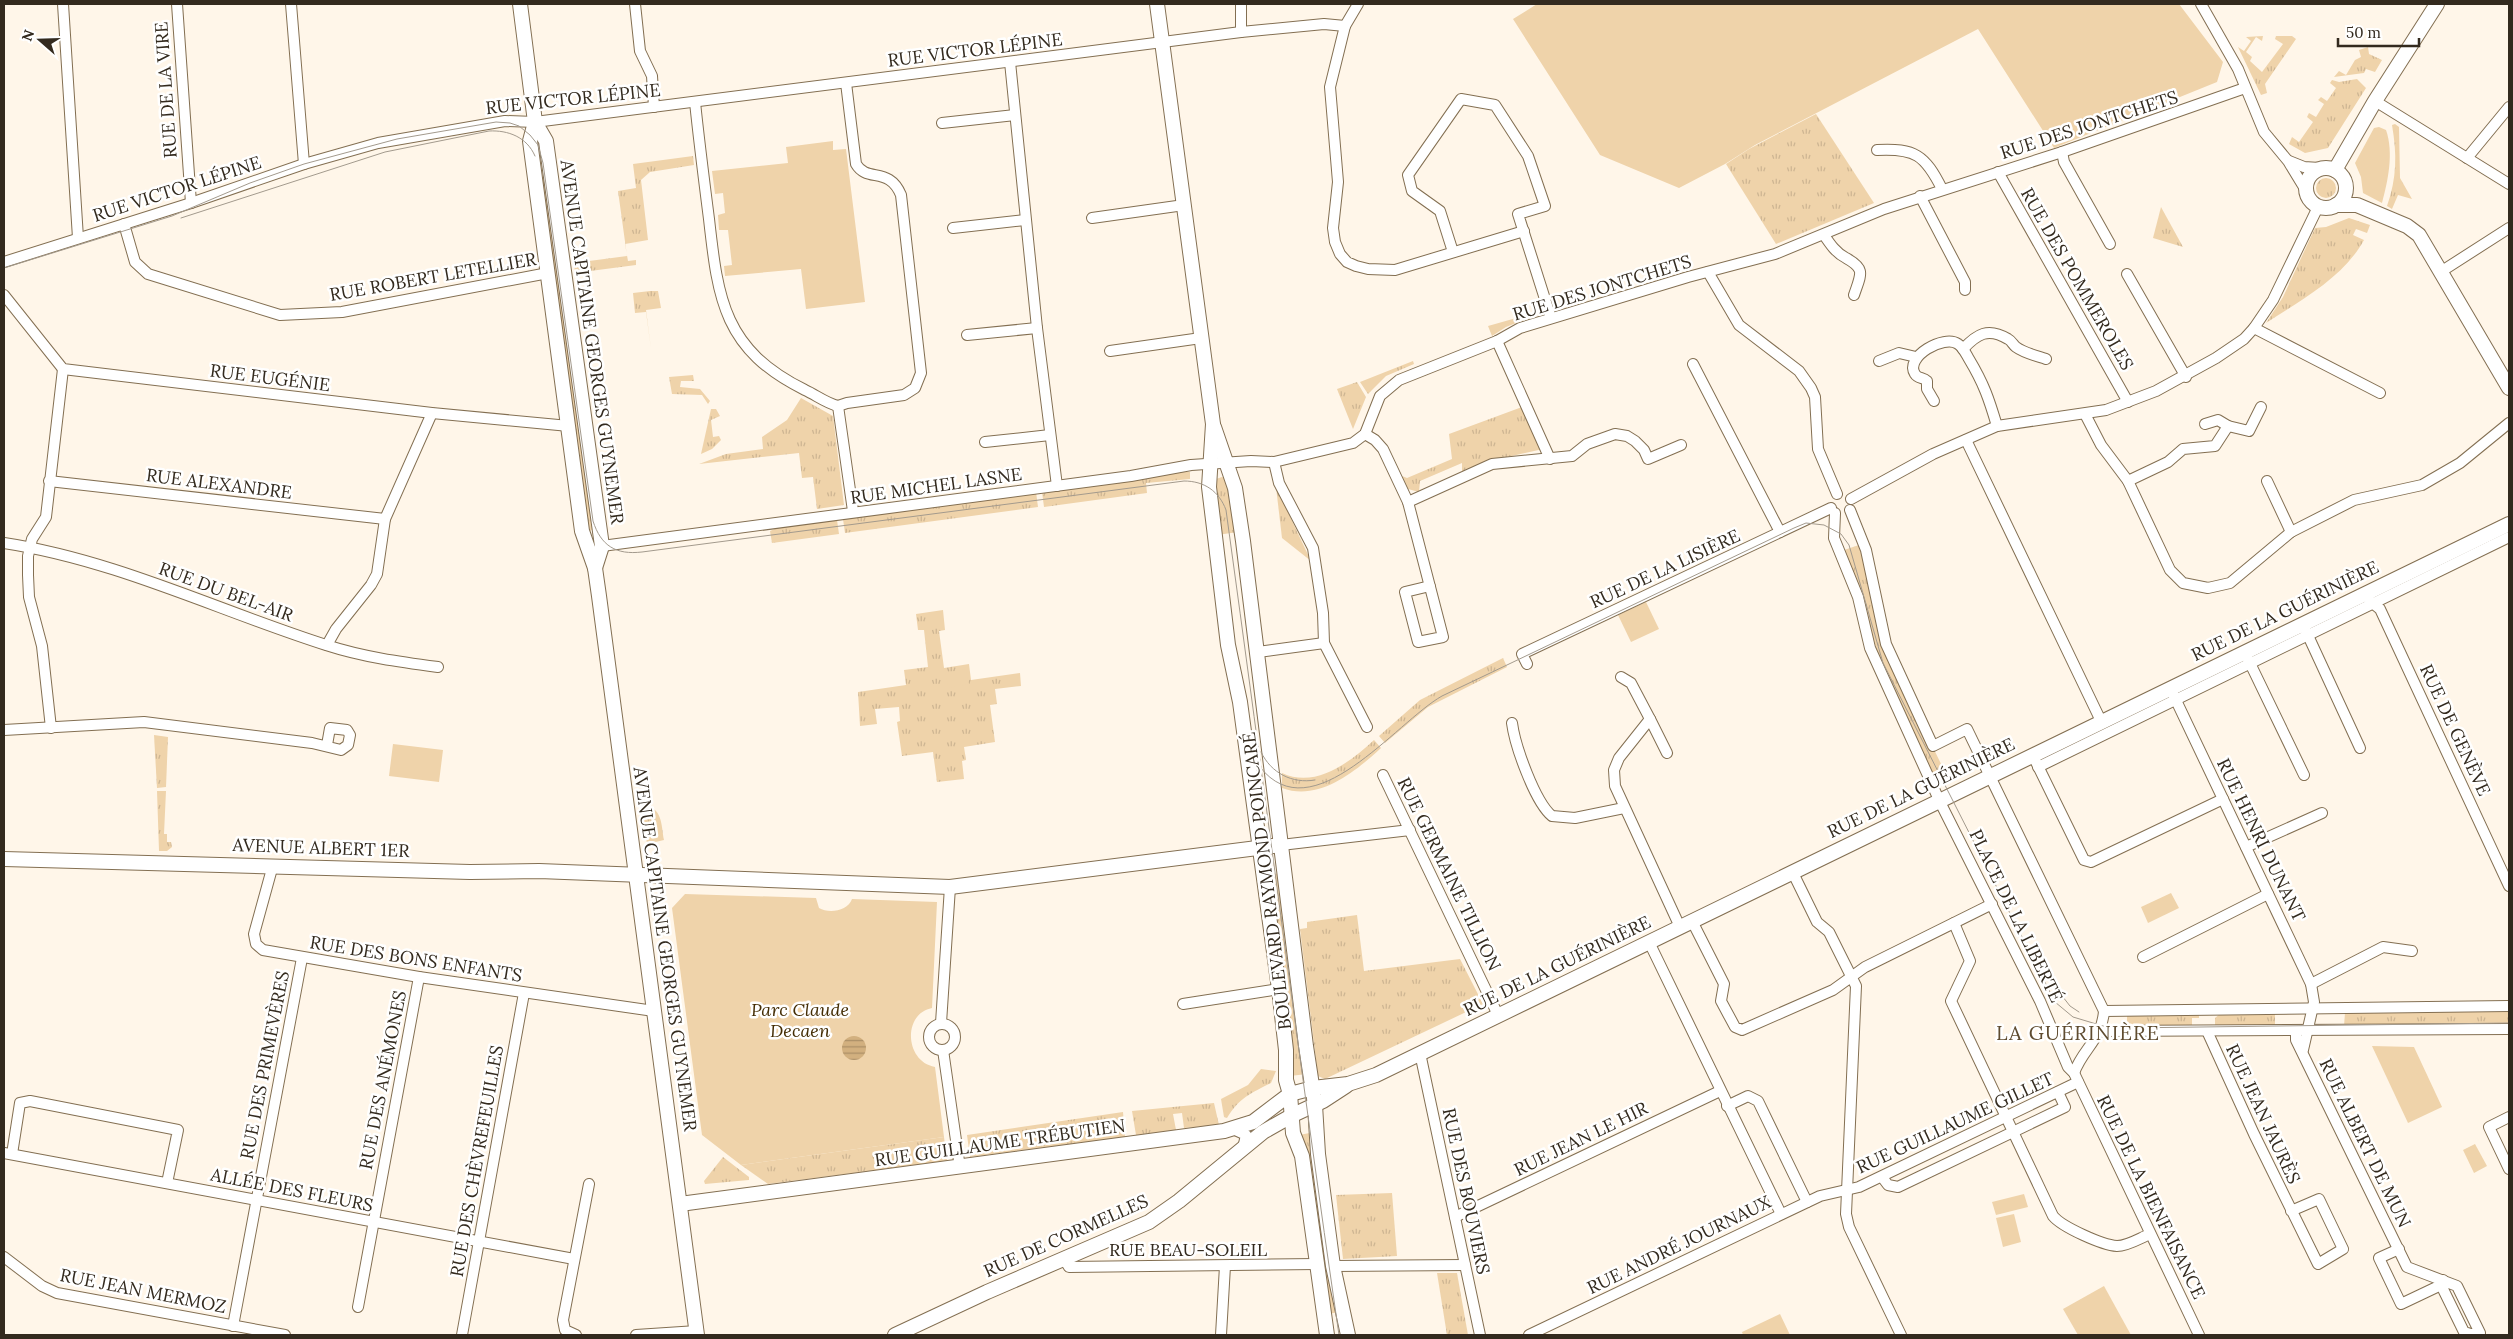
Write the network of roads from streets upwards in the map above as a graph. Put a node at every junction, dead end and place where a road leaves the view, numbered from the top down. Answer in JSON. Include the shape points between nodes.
{"nodes":[{"id":1,"x":63,"y":4,"type":"edge"},
{"id":2,"x":177,"y":4,"type":"edge"},
{"id":3,"x":291,"y":4,"type":"edge"},
{"id":4,"x":520,"y":4,"type":"edge"},
{"id":5,"x":635,"y":4,"type":"edge"},
{"id":6,"x":1157,"y":4,"type":"edge"},
{"id":7,"x":1241,"y":4,"type":"edge"},
{"id":8,"x":1358,"y":4,"type":"edge"},
{"id":9,"x":2201,"y":4,"type":"edge"},
{"id":10,"x":2437,"y":4,"type":"edge"},
{"id":11,"x":1345,"y":26,"type":"junction"},
{"id":12,"x":1241,"y":32,"type":"junction"},
{"id":13,"x":1162,"y":42,"type":"junction"},
{"id":14,"x":1010,"y":62,"type":"junction"},
{"id":15,"x":846,"y":82,"type":"junction"},
{"id":16,"x":2245,"y":88,"type":"junction"},
{"id":17,"x":2375,"y":100,"type":"junction"},
{"id":18,"x":695,"y":102,"type":"junction"},
{"id":19,"x":654,"y":107,"type":"junction"},
{"id":20,"x":2509,"y":107,"type":"edge"},
{"id":21,"x":1015,"y":115,"type":"junction"},
{"id":22,"x":535,"y":122,"type":"junction"},
{"id":23,"x":942,"y":123,"type":"dead end"},
{"id":24,"x":1877,"y":150,"type":"dead end"},
{"id":25,"x":2062,"y":152,"type":"junction"},
{"id":26,"x":2467,"y":158,"type":"junction"},
{"id":27,"x":2288,"y":161,"type":"junction"},
{"id":28,"x":304,"y":164,"type":"junction"},
{"id":29,"x":2320,"y":168,"type":"junction"},
{"id":30,"x":2335,"y":170,"type":"junction"},
{"id":31,"x":1998,"y":172,"type":"junction"},
{"id":32,"x":2509,"y":184,"type":"edge"},
{"id":33,"x":2346,"y":188,"type":"junction"},
{"id":34,"x":1942,"y":189,"type":"junction"},
{"id":35,"x":2305,"y":189,"type":"junction"},
{"id":36,"x":1920,"y":196,"type":"junction"},
{"id":37,"x":191,"y":203,"type":"junction"},
{"id":38,"x":1184,"y":205,"type":"junction"},
{"id":39,"x":2336,"y":205,"type":"junction"},
{"id":40,"x":2357,"y":205,"type":"junction"},
{"id":41,"x":2318,"y":206,"type":"junction"},
{"id":42,"x":1092,"y":218,"type":"dead end"},
{"id":43,"x":1025,"y":220,"type":"junction"},
{"id":44,"x":124,"y":224,"type":"junction"},
{"id":45,"x":953,"y":228,"type":"dead end"},
{"id":46,"x":2509,"y":228,"type":"edge"},
{"id":47,"x":1524,"y":231,"type":"junction"},
{"id":48,"x":1824,"y":234,"type":"junction"},
{"id":49,"x":78,"y":238,"type":"junction"},
{"id":50,"x":2110,"y":244,"type":"dead end"},
{"id":51,"x":1453,"y":252,"type":"junction"},
{"id":52,"x":4,"y":262,"type":"edge"},
{"id":53,"x":2442,"y":271,"type":"junction"},
{"id":54,"x":1708,"y":272,"type":"junction"},
{"id":55,"x":548,"y":273,"type":"junction"},
{"id":56,"x":2127,"y":274,"type":"dead end"},
{"id":57,"x":1965,"y":290,"type":"dead end"},
{"id":58,"x":1854,"y":294,"type":"dead end"},
{"id":59,"x":4,"y":295,"type":"edge"},
{"id":60,"x":1551,"y":318,"type":"junction"},
{"id":61,"x":1037,"y":328,"type":"junction"},
{"id":62,"x":2254,"y":328,"type":"junction"},
{"id":63,"x":967,"y":335,"type":"dead end"},
{"id":64,"x":1201,"y":338,"type":"junction"},
{"id":65,"x":1497,"y":341,"type":"junction"},
{"id":66,"x":1963,"y":349,"type":"junction"},
{"id":67,"x":1110,"y":350,"type":"dead end"},
{"id":68,"x":1916,"y":356,"type":"junction"},
{"id":69,"x":2046,"y":360,"type":"dead end"},
{"id":70,"x":1879,"y":361,"type":"dead end"},
{"id":71,"x":1693,"y":364,"type":"dead end"},
{"id":72,"x":63,"y":369,"type":"junction"},
{"id":73,"x":2186,"y":377,"type":"junction"},
{"id":74,"x":2509,"y":388,"type":"edge"},
{"id":75,"x":2380,"y":393,"type":"dead end"},
{"id":76,"x":1934,"y":401,"type":"dead end"},
{"id":77,"x":2128,"y":402,"type":"junction"},
{"id":78,"x":838,"y":406,"type":"junction"},
{"id":79,"x":2262,"y":407,"type":"dead end"},
{"id":80,"x":432,"y":414,"type":"junction"},
{"id":81,"x":2085,"y":414,"type":"junction"},
{"id":82,"x":2509,"y":423,"type":"edge"},
{"id":83,"x":1213,"y":424,"type":"junction"},
{"id":84,"x":2205,"y":424,"type":"dead end"},
{"id":85,"x":569,"y":426,"type":"junction"},
{"id":86,"x":1998,"y":426,"type":"junction"},
{"id":87,"x":2228,"y":426,"type":"junction"},
{"id":88,"x":1365,"y":434,"type":"junction"},
{"id":89,"x":1050,"y":435,"type":"junction"},
{"id":90,"x":1966,"y":440,"type":"junction"},
{"id":91,"x":985,"y":442,"type":"dead end"},
{"id":92,"x":1681,"y":445,"type":"dead end"},
{"id":93,"x":1550,"y":459,"type":"junction"},
{"id":94,"x":1226,"y":462,"type":"junction"},
{"id":95,"x":1274,"y":462,"type":"junction"},
{"id":96,"x":1209,"y":464,"type":"junction"},
{"id":97,"x":49,"y":481,"type":"junction"},
{"id":98,"x":2128,"y":481,"type":"junction"},
{"id":99,"x":2267,"y":481,"type":"dead end"},
{"id":100,"x":1056,"y":486,"type":"junction"},
{"id":101,"x":1838,"y":494,"type":"junction"},
{"id":102,"x":1851,"y":499,"type":"junction"},
{"id":103,"x":1408,"y":502,"type":"junction"},
{"id":104,"x":1833,"y":510,"type":"junction"},
{"id":105,"x":1850,"y":510,"type":"junction"},
{"id":106,"x":853,"y":511,"type":"junction"},
{"id":107,"x":385,"y":519,"type":"junction"},
{"id":108,"x":2509,"y":524,"type":"edge"},
{"id":109,"x":1780,"y":532,"type":"junction"},
{"id":110,"x":2291,"y":532,"type":"junction"},
{"id":111,"x":2509,"y":537,"type":"edge"},
{"id":112,"x":4,"y":542,"type":"edge"},
{"id":113,"x":30,"y":546,"type":"junction"},
{"id":114,"x":602,"y":546,"type":"junction"},
{"id":115,"x":595,"y":568,"type":"junction"},
{"id":116,"x":1430,"y":586,"type":"junction"},
{"id":117,"x":2369,"y":599,"type":"junction"},
{"id":118,"x":2306,"y":629,"type":"junction"},
{"id":119,"x":1324,"y":643,"type":"junction"},
{"id":120,"x":327,"y":645,"type":"junction"},
{"id":121,"x":1258,"y":652,"type":"junction"},
{"id":122,"x":2248,"y":658,"type":"junction"},
{"id":123,"x":1527,"y":664,"type":"dead end"},
{"id":124,"x":438,"y":668,"type":"dead end"},
{"id":125,"x":1621,"y":677,"type":"dead end"},
{"id":126,"x":2173,"y":694,"type":"junction"},
{"id":127,"x":1650,"y":719,"type":"junction"},
{"id":128,"x":2101,"y":721,"type":"junction"},
{"id":129,"x":1512,"y":723,"type":"dead end"},
{"id":130,"x":51,"y":728,"type":"junction"},
{"id":131,"x":1367,"y":728,"type":"dead end"},
{"id":132,"x":4,"y":730,"type":"edge"},
{"id":133,"x":327,"y":745,"type":"dead end"},
{"id":134,"x":2360,"y":748,"type":"dead end"},
{"id":135,"x":1667,"y":753,"type":"dead end"},
{"id":136,"x":2035,"y":760,"type":"junction"},
{"id":137,"x":1383,"y":775,"type":"dead end"},
{"id":138,"x":2304,"y":775,"type":"dead end"},
{"id":139,"x":1989,"y":776,"type":"junction"},
{"id":140,"x":2223,"y":799,"type":"junction"},
{"id":141,"x":1940,"y":802,"type":"junction"},
{"id":142,"x":1624,"y":808,"type":"junction"},
{"id":143,"x":2322,"y":813,"type":"dead end"},
{"id":144,"x":1410,"y":830,"type":"junction"},
{"id":145,"x":1280,"y":845,"type":"junction"},
{"id":146,"x":1259,"y":848,"type":"junction"},
{"id":147,"x":2246,"y":848,"type":"junction"},
{"id":148,"x":4,"y":859,"type":"edge"},
{"id":149,"x":273,"y":865,"type":"junction"},
{"id":150,"x":1793,"y":872,"type":"junction"},
{"id":151,"x":636,"y":876,"type":"junction"},
{"id":152,"x":2509,"y":886,"type":"edge"},
{"id":153,"x":950,"y":887,"type":"junction"},
{"id":154,"x":2268,"y":894,"type":"junction"},
{"id":155,"x":1992,"y":904,"type":"junction"},
{"id":156,"x":1954,"y":923,"type":"junction"},
{"id":157,"x":1686,"y":924,"type":"junction"},
{"id":158,"x":1649,"y":942,"type":"junction"},
{"id":159,"x":2412,"y":951,"type":"dead end"},
{"id":160,"x":2143,"y":957,"type":"dead end"},
{"id":161,"x":302,"y":958,"type":"junction"},
{"id":162,"x":1851,"y":975,"type":"junction"},
{"id":163,"x":419,"y":977,"type":"junction"},
{"id":164,"x":2312,"y":984,"type":"junction"},
{"id":165,"x":1279,"y":989,"type":"junction"},
{"id":166,"x":524,"y":993,"type":"junction"},
{"id":167,"x":1183,"y":1004,"type":"dead end"},
{"id":168,"x":2509,"y":1006,"type":"edge"},
{"id":169,"x":2313,"y":1008,"type":"junction"},
{"id":170,"x":654,"y":1011,"type":"junction"},
{"id":171,"x":2104,"y":1011,"type":"junction"},
{"id":172,"x":1498,"y":1015,"type":"junction"},
{"id":173,"x":941,"y":1023,"type":"junction"},
{"id":174,"x":2509,"y":1029,"type":"edge"},
{"id":175,"x":2308,"y":1030,"type":"junction"},
{"id":176,"x":2101,"y":1031,"type":"junction"},
{"id":177,"x":2208,"y":1031,"type":"junction"},
{"id":178,"x":2296,"y":1031,"type":"junction"},
{"id":179,"x":2060,"y":1046,"type":"junction"},
{"id":180,"x":943,"y":1050,"type":"junction"},
{"id":181,"x":2303,"y":1050,"type":"junction"},
{"id":182,"x":1420,"y":1053,"type":"junction"},
{"id":183,"x":2082,"y":1056,"type":"junction"},
{"id":184,"x":2076,"y":1078,"type":"junction"},
{"id":185,"x":1348,"y":1084,"type":"junction"},
{"id":186,"x":1313,"y":1088,"type":"junction"},
{"id":187,"x":1720,"y":1091,"type":"junction"},
{"id":188,"x":2058,"y":1092,"type":"junction"},
{"id":189,"x":1290,"y":1094,"type":"junction"},
{"id":190,"x":1315,"y":1105,"type":"junction"},
{"id":191,"x":1728,"y":1106,"type":"junction"},
{"id":192,"x":1293,"y":1115,"type":"junction"},
{"id":193,"x":2005,"y":1116,"type":"junction"},
{"id":194,"x":2509,"y":1117,"type":"edge"},
{"id":195,"x":1233,"y":1129,"type":"junction"},
{"id":196,"x":2014,"y":1131,"type":"junction"},
{"id":197,"x":1243,"y":1148,"type":"junction"},
{"id":198,"x":8,"y":1154,"type":"edge"},
{"id":199,"x":960,"y":1168,"type":"junction"},
{"id":200,"x":2509,"y":1168,"type":"edge"},
{"id":201,"x":1882,"y":1177,"type":"junction"},
{"id":202,"x":167,"y":1183,"type":"junction"},
{"id":203,"x":588,"y":1184,"type":"dead end"},
{"id":204,"x":1846,"y":1192,"type":"junction"},
{"id":205,"x":257,"y":1200,"type":"junction"},
{"id":206,"x":1807,"y":1202,"type":"junction"},
{"id":207,"x":680,"y":1204,"type":"junction"},
{"id":208,"x":2291,"y":1211,"type":"junction"},
{"id":209,"x":1781,"y":1214,"type":"junction"},
{"id":210,"x":1455,"y":1217,"type":"junction"},
{"id":211,"x":373,"y":1222,"type":"junction"},
{"id":212,"x":2150,"y":1234,"type":"junction"},
{"id":213,"x":479,"y":1242,"type":"junction"},
{"id":214,"x":2398,"y":1250,"type":"junction"},
{"id":215,"x":4,"y":1257,"type":"edge"},
{"id":216,"x":574,"y":1259,"type":"junction"},
{"id":217,"x":1064,"y":1259,"type":"junction"},
{"id":218,"x":1317,"y":1264,"type":"junction"},
{"id":219,"x":1465,"y":1265,"type":"junction"},
{"id":220,"x":1225,"y":1266,"type":"junction"},
{"id":221,"x":1333,"y":1266,"type":"junction"},
{"id":222,"x":2442,"y":1283,"type":"junction"},
{"id":223,"x":358,"y":1307,"type":"dead end"},
{"id":224,"x":233,"y":1326,"type":"junction"},
{"id":225,"x":697,"y":1333,"type":"edge"},
{"id":226,"x":285,"y":1335,"type":"edge"},
{"id":227,"x":462,"y":1335,"type":"edge"},
{"id":228,"x":576,"y":1335,"type":"edge"},
{"id":229,"x":636,"y":1335,"type":"edge"},
{"id":230,"x":895,"y":1335,"type":"edge"},
{"id":231,"x":1221,"y":1335,"type":"edge"},
{"id":232,"x":1327,"y":1335,"type":"edge"},
{"id":233,"x":1348,"y":1335,"type":"edge"},
{"id":234,"x":1480,"y":1335,"type":"edge"},
{"id":235,"x":1529,"y":1335,"type":"edge"},
{"id":236,"x":1902,"y":1335,"type":"edge"},
{"id":237,"x":2199,"y":1335,"type":"edge"}],
"edges":[{"from":1,"to":49,"type":"street"},
{"from":2,"to":37,"type":"street","name":"RUE DE LA VIRE"},
{"from":3,"to":28,"type":"street"},
{"from":4,"to":22,"type":"street","name":"AVENUE CAPITAINE GEORGES GUYNEMER"},
{"from":5,"to":19,"type":"street","via":[[640,51],[652,76]]},
{"from":6,"to":13,"type":"street","name":"BOULEVARD RAYMOND POINCARÉ"},
{"from":7,"to":12,"type":"street"},
{"from":8,"to":11,"type":"street"},
{"from":9,"to":16,"type":"street","via":[[2221,35]]},
{"from":10,"to":17,"type":"street"},
{"from":11,"to":12,"type":"street","name":"RUE VICTOR LÉPINE","via":[[1316,25]]},
{"from":11,"to":51,"type":"street","via":[[1330,87],[1338,182],[1332,228],[1340,254],[1347,262],[1361,267],[1395,270]]},
{"from":12,"to":13,"type":"street","name":"RUE VICTOR LÉPINE"},
{"from":13,"to":14,"type":"street","name":"RUE VICTOR LÉPINE"},
{"from":13,"to":38,"type":"street","name":"BOULEVARD RAYMOND POINCARÉ"},
{"from":14,"to":15,"type":"street","name":"RUE VICTOR LÉPINE"},
{"from":14,"to":21,"type":"street"},
{"from":15,"to":18,"type":"street","name":"RUE VICTOR LÉPINE"},
{"from":15,"to":78,"type":"street","via":[[856,164],[867,173],[889,178],[901,195],[921,373],[915,388],[904,395]]},
{"from":16,"to":25,"type":"street","name":"RUE DES JONTCHETS"},
{"from":16,"to":27,"type":"street","via":[[2264,132]]},
{"from":17,"to":26,"type":"street"},
{"from":17,"to":30,"type":"street"},
{"from":18,"to":19,"type":"street","name":"RUE VICTOR LÉPINE"},
{"from":18,"to":78,"type":"street","via":[[717,284],[730,322],[764,365],[787,381]]},
{"from":19,"to":22,"type":"street","name":"RUE VICTOR LÉPINE"},
{"from":20,"to":26,"type":"street"},
{"from":21,"to":23,"type":"street"},
{"from":21,"to":43,"type":"street"},
{"from":22,"to":28,"type":"street","name":"RUE VICTOR LÉPINE","via":[[505,121],[397,139]]},
{"from":22,"to":55,"type":"street","name":"AVENUE CAPITAINE GEORGES GUYNEMER","via":[[530,141]]},
{"from":22,"to":114,"type":"street","name":"AVENUE CAPITAINE GEORGES GUYNEMER","via":[[546,142]]},
{"from":24,"to":34,"type":"street","via":[[1905,150],[1923,158]]},
{"from":25,"to":31,"type":"street","name":"RUE DES JONTCHETS"},
{"from":25,"to":50,"type":"street","via":[[2064,162]]},
{"from":26,"to":32,"type":"street"},
{"from":27,"to":29,"type":"street"},
{"from":27,"to":35,"type":"street"},
{"from":28,"to":37,"type":"street","name":"RUE VICTOR LÉPINE"},
{"from":29,"to":30,"type":"street"},
{"from":29,"to":35,"type":"street","via":[[2309,176]]},
{"from":30,"to":33,"type":"street","via":[[2343,177]]},
{"from":31,"to":34,"type":"street","name":"RUE DES JONTCHETS"},
{"from":31,"to":77,"type":"street","name":"RUE DES POMMEROLES"},
{"from":33,"to":39,"type":"street"},
{"from":33,"to":40,"type":"street"},
{"from":34,"to":36,"type":"street","name":"RUE DES JONTCHETS"},
{"from":35,"to":41,"type":"street","via":[[2308,199]]},
{"from":36,"to":48,"type":"street","name":"RUE DES JONTCHETS"},
{"from":36,"to":57,"type":"street","via":[[1965,282]]},
{"from":37,"to":44,"type":"street","name":"RUE VICTOR LÉPINE"},
{"from":38,"to":42,"type":"street"},
{"from":38,"to":64,"type":"street","name":"BOULEVARD RAYMOND POINCARÉ"},
{"from":39,"to":40,"type":"street"},
{"from":39,"to":41,"type":"street"},
{"from":40,"to":53,"type":"street","via":[[2413,230]]},
{"from":41,"to":62,"type":"street","via":[[2273,300]]},
{"from":43,"to":45,"type":"street"},
{"from":43,"to":61,"type":"street"},
{"from":44,"to":49,"type":"street","name":"RUE VICTOR LÉPINE"},
{"from":44,"to":55,"type":"street","name":"RUE ROBERT LETELLIER","via":[[135,262],[148,274],[280,315],[342,312]]},
{"from":46,"to":53,"type":"street"},
{"from":47,"to":51,"type":"street"},
{"from":47,"to":51,"type":"street","via":[[1518,214],[1545,206],[1528,156],[1495,105],[1461,99],[1408,175],[1412,191],[1440,211]]},
{"from":47,"to":60,"type":"street"},
{"from":48,"to":54,"type":"street","name":"RUE DES JONTCHETS","via":[[1768,257]]},
{"from":48,"to":58,"type":"street","via":[[1832,248],[1859,267],[1859,282]]},
{"from":49,"to":52,"type":"street","name":"RUE VICTOR LÉPINE"},
{"from":53,"to":74,"type":"street"},
{"from":54,"to":60,"type":"street","name":"RUE DES JONTCHETS"},
{"from":54,"to":101,"type":"street","via":[[1739,325],[1799,371],[1811,388],[1815,397],[1818,449]]},
{"from":55,"to":85,"type":"street","name":"AVENUE CAPITAINE GEORGES GUYNEMER"},
{"from":56,"to":73,"type":"street"},
{"from":59,"to":72,"type":"street"},
{"from":60,"to":65,"type":"street","name":"RUE DES JONTCHETS","via":[[1520,328]]},
{"from":61,"to":63,"type":"street"},
{"from":61,"to":89,"type":"street"},
{"from":62,"to":73,"type":"street","via":[[2244,339]]},
{"from":62,"to":75,"type":"street"},
{"from":64,"to":67,"type":"street"},
{"from":64,"to":83,"type":"street","name":"BOULEVARD RAYMOND POINCARÉ"},
{"from":65,"to":88,"type":"street","name":"RUE DES JONTCHETS","via":[[1399,380],[1389,387],[1375,404]]},
{"from":65,"to":93,"type":"street"},
{"from":66,"to":68,"type":"street","via":[[1952,341],[1942,341]]},
{"from":66,"to":69,"type":"street","via":[[1974,337],[1986,333],[2007,338],[2016,347]]},
{"from":66,"to":86,"type":"street","via":[[1984,385]]},
{"from":68,"to":70,"type":"street","via":[[1899,353]]},
{"from":68,"to":76,"type":"street","via":[[1913,373],[1927,381],[1927,389]]},
{"from":71,"to":109,"type":"street"},
{"from":72,"to":80,"type":"street","name":"RUE EUGÉNIE"},
{"from":72,"to":97,"type":"street"},
{"from":73,"to":77,"type":"street"},
{"from":77,"to":81,"type":"street"},
{"from":78,"to":106,"type":"street"},
{"from":79,"to":87,"type":"street","via":[[2249,431]]},
{"from":80,"to":85,"type":"street","name":"RUE EUGÉNIE"},
{"from":80,"to":107,"type":"street"},
{"from":81,"to":86,"type":"street"},
{"from":81,"to":98,"type":"street"},
{"from":82,"to":110,"type":"street","via":[[2460,463],[2422,485],[2354,500]]},
{"from":83,"to":94,"type":"street","name":"BOULEVARD RAYMOND POINCARÉ"},
{"from":83,"to":96,"type":"street","name":"BOULEVARD RAYMOND POINCARÉ"},
{"from":84,"to":87,"type":"street","via":[[2218,420]]},
{"from":85,"to":115,"type":"street","name":"AVENUE CAPITAINE GEORGES GUYNEMER","via":[[582,531]]},
{"from":86,"to":90,"type":"street"},
{"from":87,"to":98,"type":"street","via":[[2215,446],[2183,449],[2168,462]]},
{"from":88,"to":95,"type":"street","via":[[1353,443]]},
{"from":88,"to":103,"type":"street","via":[[1383,449]]},
{"from":89,"to":91,"type":"street"},
{"from":89,"to":100,"type":"street"},
{"from":90,"to":102,"type":"street","via":[[1933,454]]},
{"from":90,"to":128,"type":"street"},
{"from":92,"to":93,"type":"street","via":[[1648,459],[1636,441],[1615,434],[1587,444],[1572,456]]},
{"from":93,"to":103,"type":"street","via":[[1492,464]]},
{"from":94,"to":95,"type":"street","name":"RUE MICHEL LASNE"},
{"from":94,"to":96,"type":"street","name":"RUE MICHEL LASNE"},
{"from":94,"to":121,"type":"street","name":"BOULEVARD RAYMOND POINCARÉ","via":[[1235,488]]},
{"from":95,"to":119,"type":"street","via":[[1279,483],[1314,548]]},
{"from":96,"to":100,"type":"street","name":"RUE MICHEL LASNE"},
{"from":96,"to":146,"type":"street","name":"BOULEVARD RAYMOND POINCARÉ","via":[[1228,645],[1240,702]]},
{"from":97,"to":107,"type":"street","name":"RUE ALEXANDRE"},
{"from":97,"to":113,"type":"street","via":[[46,517]]},
{"from":98,"to":110,"type":"street","via":[[2170,570],[2183,583],[2208,588],[2230,583]]},
{"from":99,"to":110,"type":"street"},
{"from":100,"to":106,"type":"street","name":"RUE MICHEL LASNE"},
{"from":101,"to":102,"type":"street","via":[[1845,494]]},
{"from":101,"to":104,"type":"street","via":[[1832,499]]},
{"from":102,"to":105,"type":"street"},
{"from":103,"to":116,"type":"street"},
{"from":104,"to":105,"type":"street","via":[[1843,514]]},
{"from":104,"to":109,"type":"street","name":"RUE DE LA LISIÈRE"},
{"from":104,"to":141,"type":"street","name":"PLACE DE LA LIBERTÉ","via":[[1834,538],[1858,598],[1870,648]]},
{"from":105,"to":139,"type":"street","via":[[1866,550],[1886,644],[1933,746],[1967,729]]},
{"from":106,"to":114,"type":"street","name":"RUE MICHEL LASNE"},
{"from":107,"to":120,"type":"street","via":[[377,574]]},
{"from":108,"to":117,"type":"street","name":"RUE DE LA GUÉRINIÈRE"},
{"from":109,"to":123,"type":"street","name":"RUE DE LA LISIÈRE","via":[[1522,654]]},
{"from":111,"to":117,"type":"street"},
{"from":112,"to":113,"type":"street","name":"RUE DU BEL-AIR"},
{"from":113,"to":120,"type":"street","name":"RUE DU BEL-AIR","via":[[90,562]]},
{"from":113,"to":130,"type":"street","via":[[29,598],[42,646]]},
{"from":114,"to":115,"type":"street","name":"AVENUE CAPITAINE GEORGES GUYNEMER"},
{"from":115,"to":151,"type":"street","name":"AVENUE CAPITAINE GEORGES GUYNEMER"},
{"from":116,"to":116,"type":"street","via":[[1406,592],[1418,642],[1443,637]]},
{"from":117,"to":118,"type":"street","name":"RUE DE LA GUÉRINIÈRE"},
{"from":117,"to":152,"type":"street","name":"RUE DE GENÈVE","via":[[2380,609]]},
{"from":118,"to":122,"type":"street","name":"RUE DE LA GUÉRINIÈRE"},
{"from":118,"to":134,"type":"street"},
{"from":119,"to":121,"type":"street"},
{"from":119,"to":131,"type":"street"},
{"from":120,"to":124,"type":"street","name":"RUE DU BEL-AIR","via":[[386,660]]},
{"from":121,"to":145,"type":"street","name":"BOULEVARD RAYMOND POINCARÉ"},
{"from":122,"to":126,"type":"street","name":"RUE DE LA GUÉRINIÈRE"},
{"from":122,"to":138,"type":"street"},
{"from":125,"to":127,"type":"street","via":[[1635,689]]},
{"from":126,"to":128,"type":"street","name":"RUE DE LA GUÉRINIÈRE"},
{"from":126,"to":136,"type":"street"},
{"from":126,"to":140,"type":"street","name":"RUE HENRI DUNANT"},
{"from":127,"to":135,"type":"street"},
{"from":127,"to":142,"type":"street","via":[[1619,758],[1614,770],[1615,786]]},
{"from":128,"to":136,"type":"street","name":"RUE DE LA GUÉRINIÈRE"},
{"from":129,"to":142,"type":"street","via":[[1516,746],[1543,805],[1552,816],[1575,818]]},
{"from":130,"to":132,"type":"street"},
{"from":130,"to":133,"type":"street","via":[[144,722]]},
{"from":136,"to":139,"type":"street","name":"RUE DE LA GUÉRINIÈRE"},
{"from":136,"to":140,"type":"street","via":[[2084,860],[2091,862]]},
{"from":137,"to":144,"type":"street","name":"RUE GERMAINE TILLION"},
{"from":139,"to":141,"type":"street","name":"RUE DE LA GUÉRINIÈRE"},
{"from":139,"to":171,"type":"street"},
{"from":140,"to":147,"type":"street","name":"RUE HENRI DUNANT"},
{"from":141,"to":150,"type":"street","name":"RUE DE LA GUÉRINIÈRE"},
{"from":141,"to":155,"type":"street","name":"PLACE DE LA LIBERTÉ"},
{"from":142,"to":157,"type":"street"},
{"from":143,"to":147,"type":"street"},
{"from":144,"to":145,"type":"street"},
{"from":144,"to":172,"type":"street","name":"RUE GERMAINE TILLION"},
{"from":145,"to":146,"type":"street","name":"AVENUE ALBERT 1ER"},
{"from":145,"to":186,"type":"street","name":"BOULEVARD RAYMOND POINCARÉ"},
{"from":146,"to":153,"type":"street","name":"AVENUE ALBERT 1ER"},
{"from":146,"to":165,"type":"street","name":"BOULEVARD RAYMOND POINCARÉ"},
{"from":147,"to":154,"type":"street","name":"RUE HENRI DUNANT"},
{"from":148,"to":149,"type":"street","name":"AVENUE ALBERT 1ER"},
{"from":149,"to":151,"type":"street","name":"AVENUE ALBERT 1ER"},
{"from":149,"to":161,"type":"street","name":"RUE DES BONS ENFANTS","via":[[254,940],[263,950]]},
{"from":150,"to":157,"type":"street","name":"RUE DE LA GUÉRINIÈRE"},
{"from":150,"to":162,"type":"street","via":[[1817,922],[1829,932]]},
{"from":151,"to":153,"type":"street","name":"AVENUE ALBERT 1ER"},
{"from":151,"to":170,"type":"street","name":"AVENUE CAPITAINE GEORGES GUYNEMER"},
{"from":153,"to":173,"type":"street"},
{"from":154,"to":160,"type":"street"},
{"from":154,"to":164,"type":"street","name":"RUE HENRI DUNANT"},
{"from":155,"to":156,"type":"street"},
{"from":155,"to":179,"type":"street","name":"PLACE DE LA LIBERTÉ"},
{"from":156,"to":162,"type":"street"},
{"from":156,"to":193,"type":"street","via":[[1970,961],[1951,1001]]},
{"from":157,"to":158,"type":"street","name":"RUE DE LA GUÉRINIÈRE"},
{"from":157,"to":162,"type":"street","via":[[1724,984],[1722,1001],[1735,1027],[1740,1030],[1833,990]]},
{"from":158,"to":172,"type":"street","name":"RUE DE LA GUÉRINIÈRE"},
{"from":158,"to":187,"type":"street"},
{"from":159,"to":164,"type":"street","via":[[2383,947]]},
{"from":161,"to":163,"type":"street","name":"RUE DES BONS ENFANTS"},
{"from":161,"to":205,"type":"street","name":"RUE DES PRIMEVÈRES"},
{"from":162,"to":204,"type":"street","via":[[1856,986]]},
{"from":163,"to":166,"type":"street","name":"RUE DES BONS ENFANTS"},
{"from":163,"to":211,"type":"street","name":"RUE DES ANÉMONES"},
{"from":164,"to":169,"type":"street","name":"RUE HENRI DUNANT"},
{"from":165,"to":167,"type":"street"},
{"from":165,"to":189,"type":"street","name":"BOULEVARD RAYMOND POINCARÉ","via":[[1286,1080]]},
{"from":166,"to":170,"type":"street","name":"RUE DES BONS ENFANTS"},
{"from":166,"to":213,"type":"street","name":"RUE DES CHÈVREFEUILLES"},
{"from":168,"to":169,"type":"street"},
{"from":169,"to":171,"type":"street"},
{"from":169,"to":175,"type":"street","name":"RUE ALBERT DE MUN"},
{"from":170,"to":207,"type":"street","name":"AVENUE CAPITAINE GEORGES GUYNEMER"},
{"from":171,"to":176,"type":"street"},
{"from":172,"to":182,"type":"street","name":"RUE DE LA GUÉRINIÈRE"},
{"from":173,"to":180,"type":"street","via":[[933,1027],[929,1038],[932,1045]]},
{"from":173,"to":180,"type":"street","via":[[952,1028],[955,1036],[953,1044]]},
{"from":174,"to":175,"type":"street"},
{"from":175,"to":178,"type":"street"},
{"from":175,"to":181,"type":"street","name":"RUE ALBERT DE MUN"},
{"from":176,"to":177,"type":"street"},
{"from":176,"to":183,"type":"street"},
{"from":177,"to":178,"type":"street"},
{"from":177,"to":208,"type":"street","name":"RUE JEAN JAURÈS"},
{"from":178,"to":181,"type":"street","name":"RUE ALBERT DE MUN","via":[[2296,1040]]},
{"from":179,"to":183,"type":"street","via":[[2069,1053]]},
{"from":179,"to":184,"type":"street","name":"PLACE DE LA LIBERTÉ"},
{"from":180,"to":199,"type":"street"},
{"from":181,"to":214,"type":"street","name":"RUE ALBERT DE MUN"},
{"from":182,"to":185,"type":"street","name":"RUE DE LA GUÉRINIÈRE"},
{"from":182,"to":210,"type":"street","name":"RUE DES BOUVIERS"},
{"from":183,"to":184,"type":"street"},
{"from":184,"to":188,"type":"street","name":"RUE GUILLAUME GILLET"},
{"from":184,"to":212,"type":"street","name":"RUE DE LA BIENFAISANCE"},
{"from":185,"to":186,"type":"street","name":"RUE DE LA GUÉRINIÈRE"},
{"from":185,"to":190,"type":"street","name":"RUE DE LA GUÉRINIÈRE"},
{"from":186,"to":189,"type":"street","name":"RUE GUILLAUME TRÉBUTIEN"},
{"from":186,"to":190,"type":"street","name":"BOULEVARD RAYMOND POINCARÉ"},
{"from":187,"to":191,"type":"street"},
{"from":187,"to":210,"type":"street","name":"RUE JEAN LE HIR"},
{"from":188,"to":193,"type":"street","name":"RUE GUILLAUME GILLET"},
{"from":188,"to":196,"type":"street","via":[[2065,1107]]},
{"from":189,"to":192,"type":"street","name":"BOULEVARD RAYMOND POINCARÉ"},
{"from":189,"to":195,"type":"street","name":"RUE GUILLAUME TRÉBUTIEN","via":[[1253,1122]]},
{"from":190,"to":192,"type":"street","name":"RUE DE CORMELLES"},
{"from":190,"to":221,"type":"street","name":"BOULEVARD RAYMOND POINCARÉ"},
{"from":191,"to":206,"type":"street","via":[[1748,1096],[1758,1101]]},
{"from":191,"to":209,"type":"street"},
{"from":192,"to":197,"type":"street","name":"RUE DE CORMELLES"},
{"from":192,"to":218,"type":"street","name":"BOULEVARD RAYMOND POINCARÉ","via":[[1293,1133],[1302,1156]]},
{"from":193,"to":196,"type":"street"},
{"from":193,"to":201,"type":"street","name":"RUE GUILLAUME GILLET"},
{"from":194,"to":200,"type":"street","via":[[2489,1127]]},
{"from":195,"to":197,"type":"street","via":[[1246,1135]]},
{"from":195,"to":199,"type":"street","name":"RUE GUILLAUME TRÉBUTIEN"},
{"from":196,"to":201,"type":"street","via":[[1898,1187],[1888,1185]]},
{"from":196,"to":212,"type":"street","via":[[2058,1222],[2118,1246]]},
{"from":197,"to":217,"type":"street","name":"RUE DE CORMELLES","via":[[1149,1222]]},
{"from":198,"to":202,"type":"street","name":"ALLÉE DES FLEURS"},
{"from":198,"to":202,"type":"street","via":[[20,1103],[30,1101],[178,1130]]},
{"from":199,"to":207,"type":"street","name":"RUE GUILLAUME TRÉBUTIEN"},
{"from":201,"to":204,"type":"street","name":"RUE GUILLAUME GILLET"},
{"from":202,"to":205,"type":"street","name":"ALLÉE DES FLEURS"},
{"from":203,"to":216,"type":"street"},
{"from":204,"to":206,"type":"street","name":"RUE ANDRÉ JOURNAUX","via":[[1827,1193]]},
{"from":204,"to":236,"type":"street","via":[[1849,1227]]},
{"from":205,"to":211,"type":"street","name":"ALLÉE DES FLEURS"},
{"from":205,"to":224,"type":"street","name":"RUE DES PRIMEVÈRES"},
{"from":206,"to":209,"type":"street","name":"RUE ANDRÉ JOURNAUX"},
{"from":207,"to":225,"type":"street","name":"AVENUE CAPITAINE GEORGES GUYNEMER"},
{"from":208,"to":208,"type":"street","name":"RUE JEAN JAURÈS","via":[[2318,1264],[2343,1249],[2318,1199]]},
{"from":209,"to":235,"type":"street","name":"RUE ANDRÉ JOURNAUX"},
{"from":210,"to":219,"type":"street","name":"RUE DES BOUVIERS"},
{"from":211,"to":213,"type":"street","name":"ALLÉE DES FLEURS"},
{"from":211,"to":223,"type":"street","name":"RUE DES ANÉMONES"},
{"from":212,"to":237,"type":"street","name":"RUE DE LA BIENFAISANCE"},
{"from":213,"to":216,"type":"street","name":"ALLÉE DES FLEURS"},
{"from":213,"to":227,"type":"street","name":"RUE DES CHÈVREFEUILLES"},
{"from":214,"to":222,"type":"street","name":"RUE ALBERT DE MUN","via":[[2407,1267]]},
{"from":214,"to":222,"type":"street","name":"RUE ALBERT DE MUN","via":[[2379,1258],[2400,1304]]},
{"from":215,"to":224,"type":"street","name":"RUE JEAN MERMOZ","via":[[42,1286],[58,1293]]},
{"from":216,"to":228,"type":"street","via":[[563,1320],[565,1330]]},
{"from":217,"to":220,"type":"street","name":"RUE BEAU-SOLEIL","via":[[1069,1267]]},
{"from":217,"to":230,"type":"street","name":"RUE DE CORMELLES"},
{"from":218,"to":220,"type":"street","name":"RUE BEAU-SOLEIL"},
{"from":218,"to":232,"type":"street","name":"BOULEVARD RAYMOND POINCARÉ"},
{"from":219,"to":221,"type":"street"},
{"from":219,"to":234,"type":"street","name":"RUE DES BOUVIERS"},
{"from":220,"to":231,"type":"street"},
{"from":221,"to":233,"type":"street","name":"BOULEVARD RAYMOND POINCARÉ"},
{"from":222,"to":222,"type":"street","name":"RUE ALBERT DE MUN","via":[[2457,1286],[2480,1333],[2464,1332]]},
{"from":224,"to":226,"type":"street","name":"RUE JEAN MERMOZ"},
{"from":225,"to":229,"type":"street"}]}
